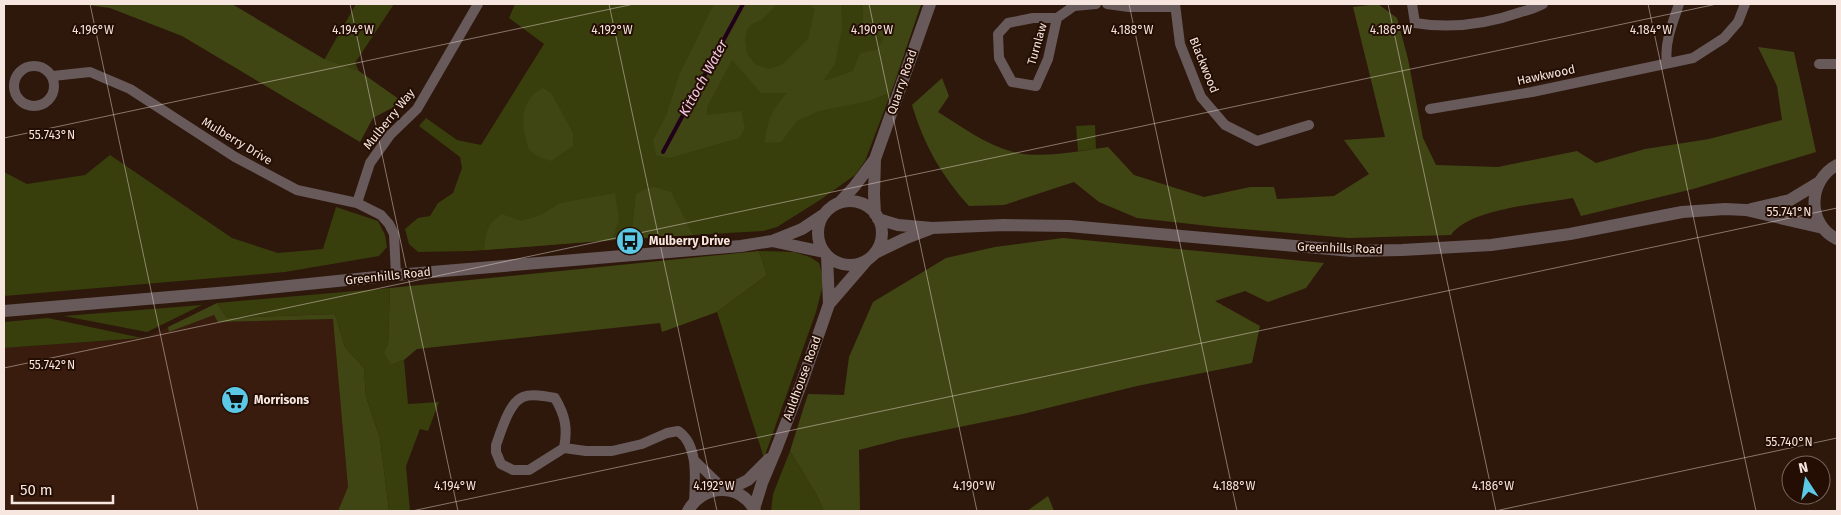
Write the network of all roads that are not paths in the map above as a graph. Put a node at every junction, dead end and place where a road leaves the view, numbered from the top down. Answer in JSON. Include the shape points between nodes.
{"nodes":[{"id":1,"x":478,"y":4,"type":"edge"},
{"id":2,"x":930,"y":4,"type":"edge"},
{"id":3,"x":1096,"y":4,"type":"edge"},
{"id":4,"x":1107,"y":4,"type":"edge"},
{"id":5,"x":1412,"y":4,"type":"edge"},
{"id":6,"x":1543,"y":4,"type":"edge"},
{"id":7,"x":1679,"y":4,"type":"edge"},
{"id":8,"x":1745,"y":4,"type":"edge"},
{"id":9,"x":1174,"y":5,"type":"edge"},
{"id":10,"x":1057,"y":18,"type":"junction"},
{"id":11,"x":1668,"y":62,"type":"junction"},
{"id":12,"x":1819,"y":64,"type":"dead end"},
{"id":13,"x":1837,"y":64,"type":"edge"},
{"id":14,"x":53,"y":76,"type":"junction"},
{"id":15,"x":1430,"y":109,"type":"dead end"},
{"id":16,"x":1309,"y":125,"type":"dead end"},
{"id":17,"x":875,"y":159,"type":"junction"},
{"id":18,"x":1837,"y":165,"type":"edge"},
{"id":19,"x":1818,"y":184,"type":"junction"},
{"id":20,"x":357,"y":202,"type":"junction"},
{"id":21,"x":839,"y":203,"type":"junction"},
{"id":22,"x":1746,"y":210,"type":"junction"},
{"id":23,"x":823,"y":216,"type":"junction"},
{"id":24,"x":877,"y":216,"type":"junction"},
{"id":25,"x":932,"y":228,"type":"junction"},
{"id":26,"x":1823,"y":228,"type":"junction"},
{"id":27,"x":1837,"y":239,"type":"edge"},
{"id":28,"x":772,"y":242,"type":"junction"},
{"id":29,"x":825,"y":254,"type":"junction"},
{"id":30,"x":871,"y":257,"type":"junction"},
{"id":31,"x":396,"y":275,"type":"junction"},
{"id":32,"x":829,"y":304,"type":"junction"},
{"id":33,"x":4,"y":311,"type":"edge"},
{"id":34,"x":564,"y":448,"type":"junction"},
{"id":35,"x":776,"y":452,"type":"junction"},
{"id":36,"x":694,"y":460,"type":"junction"},
{"id":37,"x":727,"y":490,"type":"junction"},
{"id":38,"x":688,"y":508,"type":"edge"},
{"id":39,"x":754,"y":510,"type":"edge"}],
"edges":[{"from":1,"to":20,"type":"street","name":"Mulberry Way","via":[[417,109],[390,135],[370,163]]},
{"from":2,"to":17,"type":"street","name":"Quarry Road"},
{"from":3,"to":10,"type":"street","name":"Turnlaw","via":[[1074,6]]},
{"from":4,"to":9,"type":"street","via":[[1129,7]]},
{"from":5,"to":6,"type":"street","via":[[1415,23],[1432,26],[1499,20]]},
{"from":7,"to":11,"type":"street","via":[[1668,42]]},
{"from":8,"to":11,"type":"street","name":"Hawkwood","via":[[1738,22],[1724,38],[1693,58]]},
{"from":9,"to":16,"type":"street","name":"Blackwood","via":[[1180,44],[1201,97],[1225,125],[1257,141]]},
{"from":10,"to":10,"type":"street","name":"Turnlaw","via":[[1008,23],[998,34],[999,58],[1012,82],[1036,86],[1048,59]]},
{"from":11,"to":15,"type":"street","name":"Hawkwood","via":[[1532,92]]},
{"from":12,"to":13,"type":"street"},
{"from":14,"to":14,"type":"street","via":[[53,94],[42,105],[28,106],[15,94],[17,74],[26,67],[40,66]]},
{"from":14,"to":20,"type":"street","name":"Mulberry Drive","via":[[90,72],[130,90],[235,157],[297,190]]},
{"from":17,"to":21,"type":"street","name":"Quarry Road"},
{"from":17,"to":24,"type":"street","name":"Quarry Road"},
{"from":18,"to":19,"type":"street","name":"Greenhills Road"},
{"from":19,"to":22,"type":"street","name":"Greenhills Road","via":[[1790,200]]},
{"from":19,"to":26,"type":"street","via":[[1814,206]]},
{"from":20,"to":31,"type":"street","name":"Mulberry Drive","via":[[381,215],[389,224],[394,234]]},
{"from":21,"to":23,"type":"street","via":[[830,207]]},
{"from":21,"to":24,"type":"street","via":[[860,202]]},
{"from":22,"to":25,"type":"street","name":"Greenhills Road","via":[[1682,212],[1491,246],[1402,250],[1296,247],[1069,226]]},
{"from":22,"to":26,"type":"street","name":"Greenhills Road"},
{"from":23,"to":28,"type":"street","name":"Greenhills Road"},
{"from":23,"to":29,"type":"street","via":[[818,236]]},
{"from":24,"to":25,"type":"street","name":"Greenhills Road","via":[[898,225]]},
{"from":24,"to":30,"type":"street","via":[[882,234],[880,244]]},
{"from":25,"to":30,"type":"street","name":"Greenhills Road"},
{"from":26,"to":27,"type":"street"},
{"from":28,"to":29,"type":"street","name":"Greenhills Road"},
{"from":28,"to":31,"type":"street","name":"Greenhills Road"},
{"from":29,"to":30,"type":"street","via":[[846,265]]},
{"from":29,"to":32,"type":"street","name":"Auldhouse Road"},
{"from":30,"to":32,"type":"street","name":"Auldhouse Road"},
{"from":31,"to":33,"type":"street","name":"Greenhills Road"},
{"from":32,"to":35,"type":"street","name":"Auldhouse Road"},
{"from":34,"to":34,"type":"street","via":[[567,435],[563,412],[555,398],[541,395],[523,397],[512,406],[496,452],[501,464],[513,470],[529,470]]},
{"from":34,"to":36,"type":"street","via":[[612,451],[678,431]]},
{"from":35,"to":37,"type":"street","name":"Auldhouse Road","via":[[748,480]]},
{"from":35,"to":39,"type":"street","name":"Auldhouse Road"},
{"from":36,"to":37,"type":"street"},
{"from":36,"to":38,"type":"street"},
{"from":37,"to":38,"type":"street","name":"Auldhouse Road","via":[[708,492]]},
{"from":37,"to":39,"type":"street","via":[[747,500]]}]}
